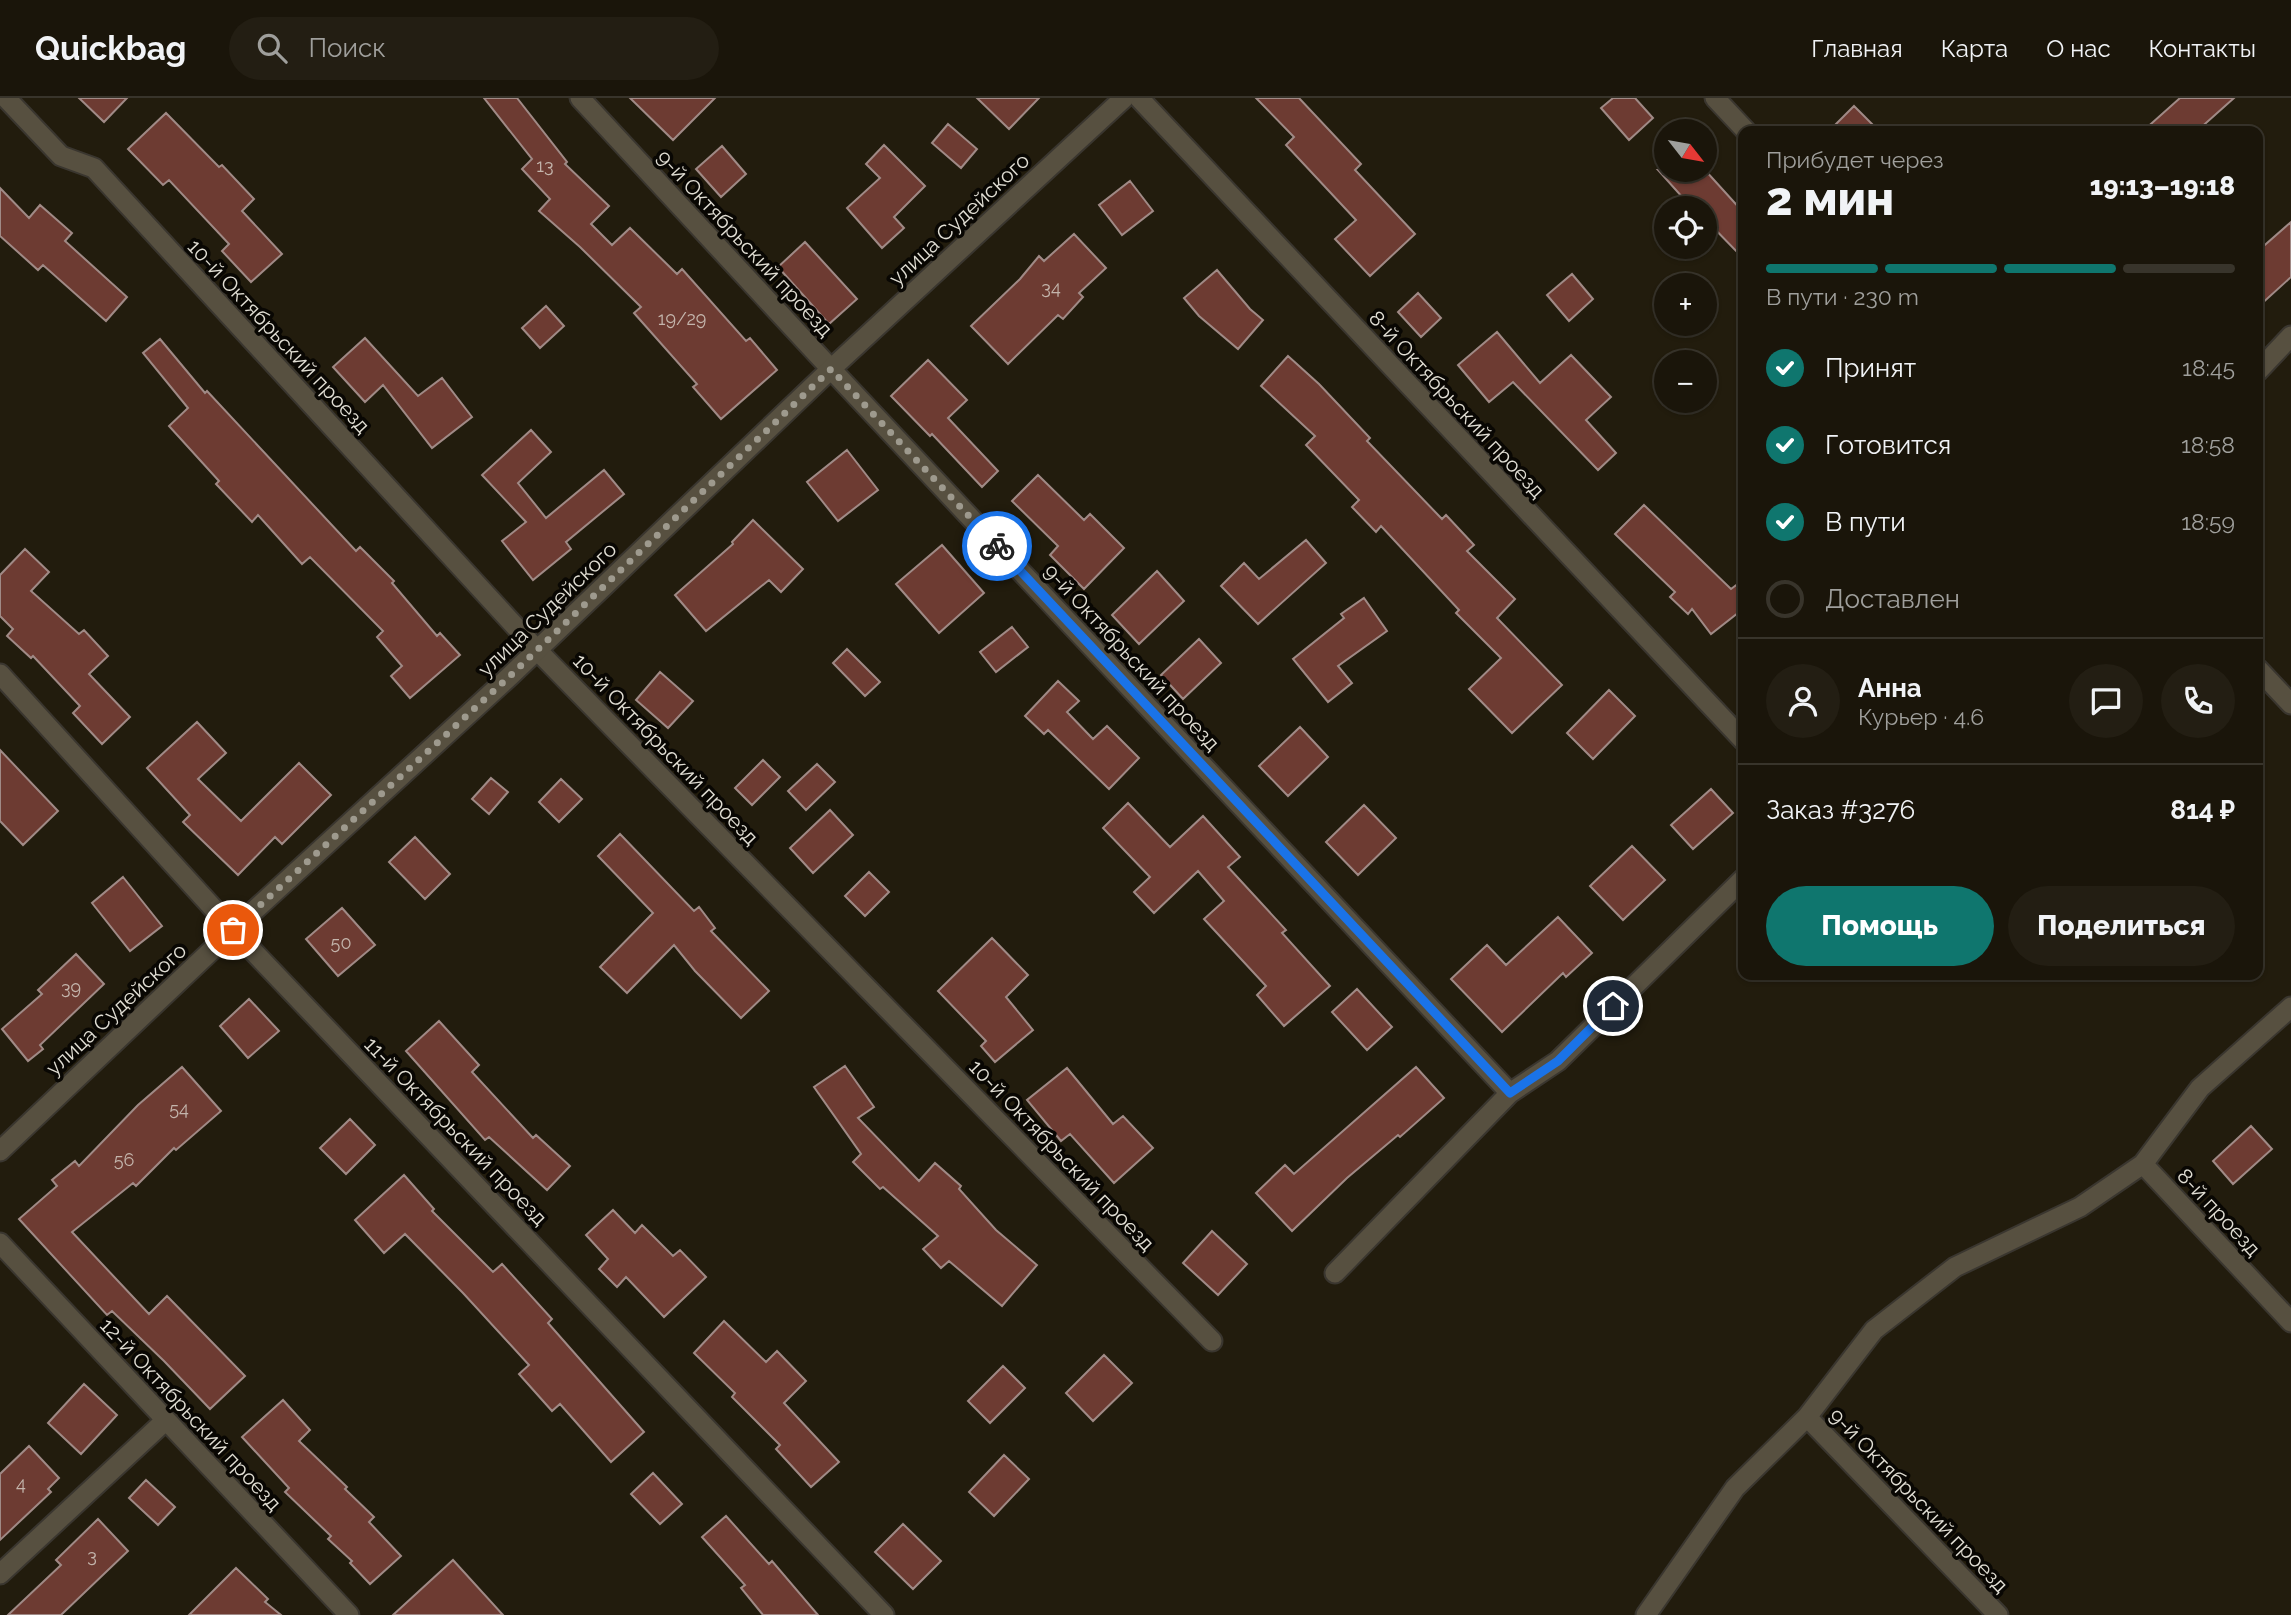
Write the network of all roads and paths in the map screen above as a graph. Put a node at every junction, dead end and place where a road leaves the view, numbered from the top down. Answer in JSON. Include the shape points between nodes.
{"nodes":[{"id":1,"x":6,"y":98,"type":"edge"},
{"id":2,"x":580,"y":98,"type":"edge"},
{"id":3,"x":1124,"y":98,"type":"edge"},
{"id":4,"x":1139,"y":98,"type":"edge"},
{"id":5,"x":1715,"y":98,"type":"edge"},
{"id":6,"x":1741,"y":126,"type":"edge"},
{"id":7,"x":2291,"y":336,"type":"edge"},
{"id":8,"x":2263,"y":366,"type":"edge"},
{"id":9,"x":831,"y":369,"type":"junction"},
{"id":10,"x":537,"y":650,"type":"junction"},
{"id":11,"x":0,"y":674,"type":"edge"},
{"id":12,"x":2263,"y":675,"type":"edge"},
{"id":13,"x":2291,"y":704,"type":"edge"},
{"id":14,"x":1738,"y":735,"type":"edge"},
{"id":15,"x":1738,"y":884,"type":"edge"},
{"id":16,"x":233,"y":930,"type":"junction"},
{"id":17,"x":2291,"y":1007,"type":"edge"},
{"id":18,"x":1510,"y":1093,"type":"junction"},
{"id":19,"x":0,"y":1151,"type":"edge"},
{"id":20,"x":2143,"y":1164,"type":"junction"},
{"id":21,"x":0,"y":1243,"type":"edge"},
{"id":22,"x":1335,"y":1273,"type":"dead end"},
{"id":23,"x":2291,"y":1322,"type":"edge"},
{"id":24,"x":1212,"y":1341,"type":"dead end"},
{"id":25,"x":1807,"y":1417,"type":"junction"},
{"id":26,"x":166,"y":1420,"type":"junction"},
{"id":27,"x":0,"y":1574,"type":"edge"},
{"id":28,"x":349,"y":1615,"type":"edge"},
{"id":29,"x":884,"y":1615,"type":"edge"},
{"id":30,"x":1646,"y":1615,"type":"edge"},
{"id":31,"x":1998,"y":1615,"type":"edge"}],
"edges":[{"from":1,"to":10,"type":"street","name":"10-й Октябрьский проезд","via":[[61,156],[94,168]]},
{"from":2,"to":9,"type":"street","name":"9-й Октябрьский проезд"},
{"from":3,"to":9,"type":"street","name":"улица Судейского"},
{"from":4,"to":14,"type":"street","name":"8-й Октябрьский проезд"},
{"from":5,"to":6,"type":"street"},
{"from":7,"to":8,"type":"street"},
{"from":9,"to":10,"type":"street","name":"улица Судейского"},
{"from":9,"to":18,"type":"street","name":"9-й Октябрьский проезд"},
{"from":10,"to":16,"type":"street","name":"улица Судейского"},
{"from":10,"to":24,"type":"street","name":"10-й Октябрьский проезд"},
{"from":11,"to":16,"type":"street","name":"11-й Октябрьский проезд"},
{"from":12,"to":13,"type":"street"},
{"from":15,"to":18,"type":"street","via":[[1558,1061]]},
{"from":16,"to":19,"type":"street","name":"улица Судейского"},
{"from":16,"to":29,"type":"street","name":"11-й Октябрьский проезд"},
{"from":17,"to":20,"type":"street","via":[[2200,1088]]},
{"from":18,"to":22,"type":"street"},
{"from":20,"to":23,"type":"street","name":"8-й проезд"},
{"from":20,"to":25,"type":"street","via":[[2080,1207],[1955,1267],[1874,1330]]},
{"from":21,"to":26,"type":"street","name":"12-й Октябрьский проезд"},
{"from":25,"to":30,"type":"street","via":[[1735,1488]]},
{"from":25,"to":31,"type":"street","name":"9-й Октябрьский проезд"},
{"from":26,"to":27,"type":"street"},
{"from":26,"to":28,"type":"street","name":"12-й Октябрьский проезд"}]}
